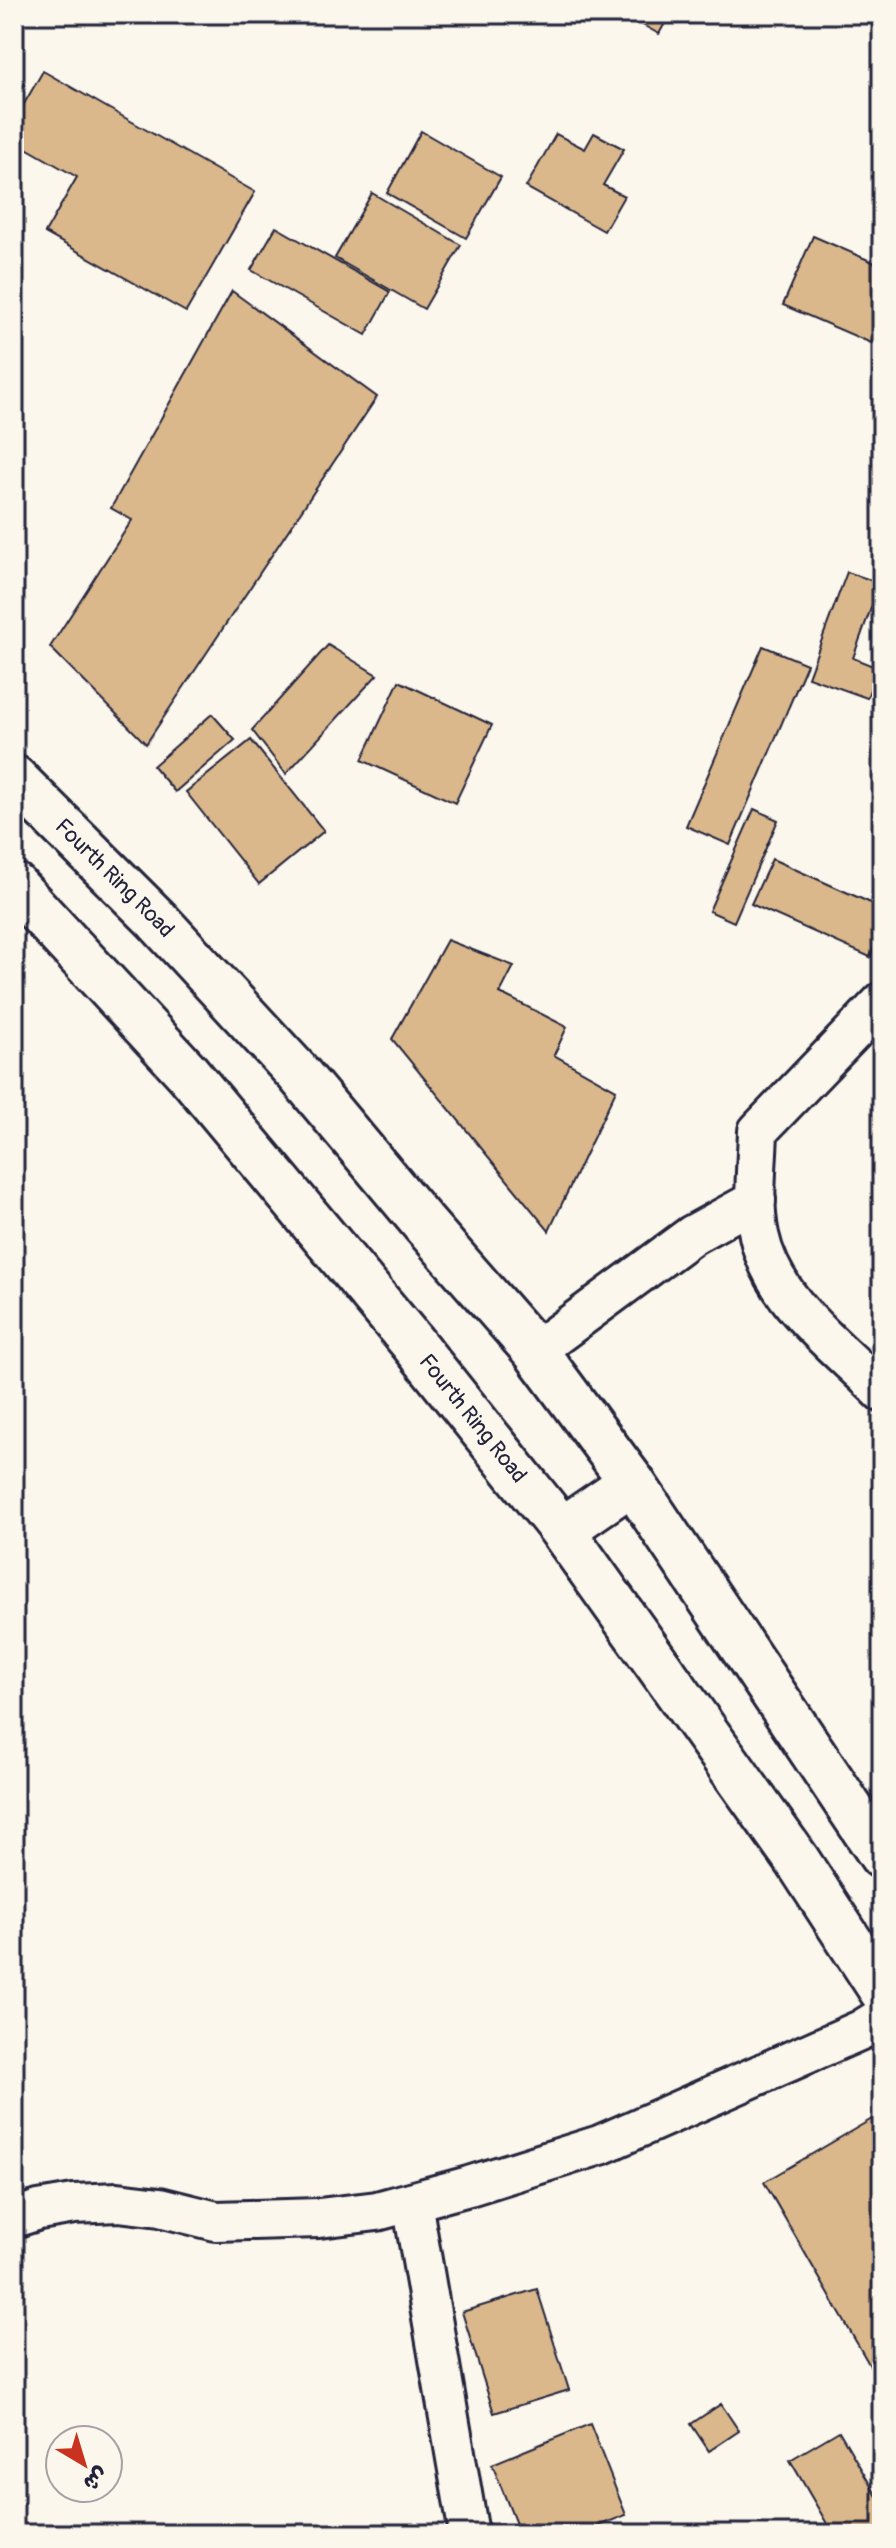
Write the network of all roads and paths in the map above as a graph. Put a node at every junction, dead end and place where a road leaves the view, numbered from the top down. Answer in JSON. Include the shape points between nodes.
{"nodes":[{"id":1,"x":14,"y":778,"type":"edge"},
{"id":2,"x":14,"y":885,"type":"edge"},
{"id":3,"x":882,"y":1002,"type":"edge"},
{"id":4,"x":756,"y":1200,"type":"junction"},
{"id":5,"x":535,"y":1351,"type":"junction"},
{"id":6,"x":882,"y":1392,"type":"edge"},
{"id":7,"x":632,"y":1482,"type":"junction"},
{"id":8,"x":562,"y":1530,"type":"junction"},
{"id":9,"x":882,"y":1856,"type":"edge"},
{"id":10,"x":882,"y":1991,"type":"edge"},
{"id":11,"x":882,"y":2017,"type":"edge"},
{"id":12,"x":412,"y":2202,"type":"junction"},
{"id":13,"x":14,"y":2218,"type":"edge"},
{"id":14,"x":469,"y":2534,"type":"edge"}],
"edges":[{"from":1,"to":5,"type":"main road","name":"Fourth Ring Road","via":[[157,920],[297,1072]]},
{"from":2,"to":8,"type":"main road","name":"Fourth Ring Road","via":[[187,1072]]},
{"from":3,"to":4,"type":"street","via":[[758,1131]]},
{"from":4,"to":5,"type":"street","via":[[692,1235]]},
{"from":4,"to":6,"type":"street","via":[[769,1268],[796,1309]]},
{"from":5,"to":7,"type":"main road","name":"Fourth Ring Road"},
{"from":7,"to":8,"type":"main road"},
{"from":7,"to":9,"type":"main road","name":"Fourth Ring Road"},
{"from":8,"to":10,"type":"main road","name":"Fourth Ring Road","via":[[797,1860]]},
{"from":11,"to":12,"type":"street","via":[[600,2145]]},
{"from":12,"to":13,"type":"street","via":[[319,2218],[216,2221],[118,2202],[74,2204]]},
{"from":12,"to":14,"type":"street"}]}
